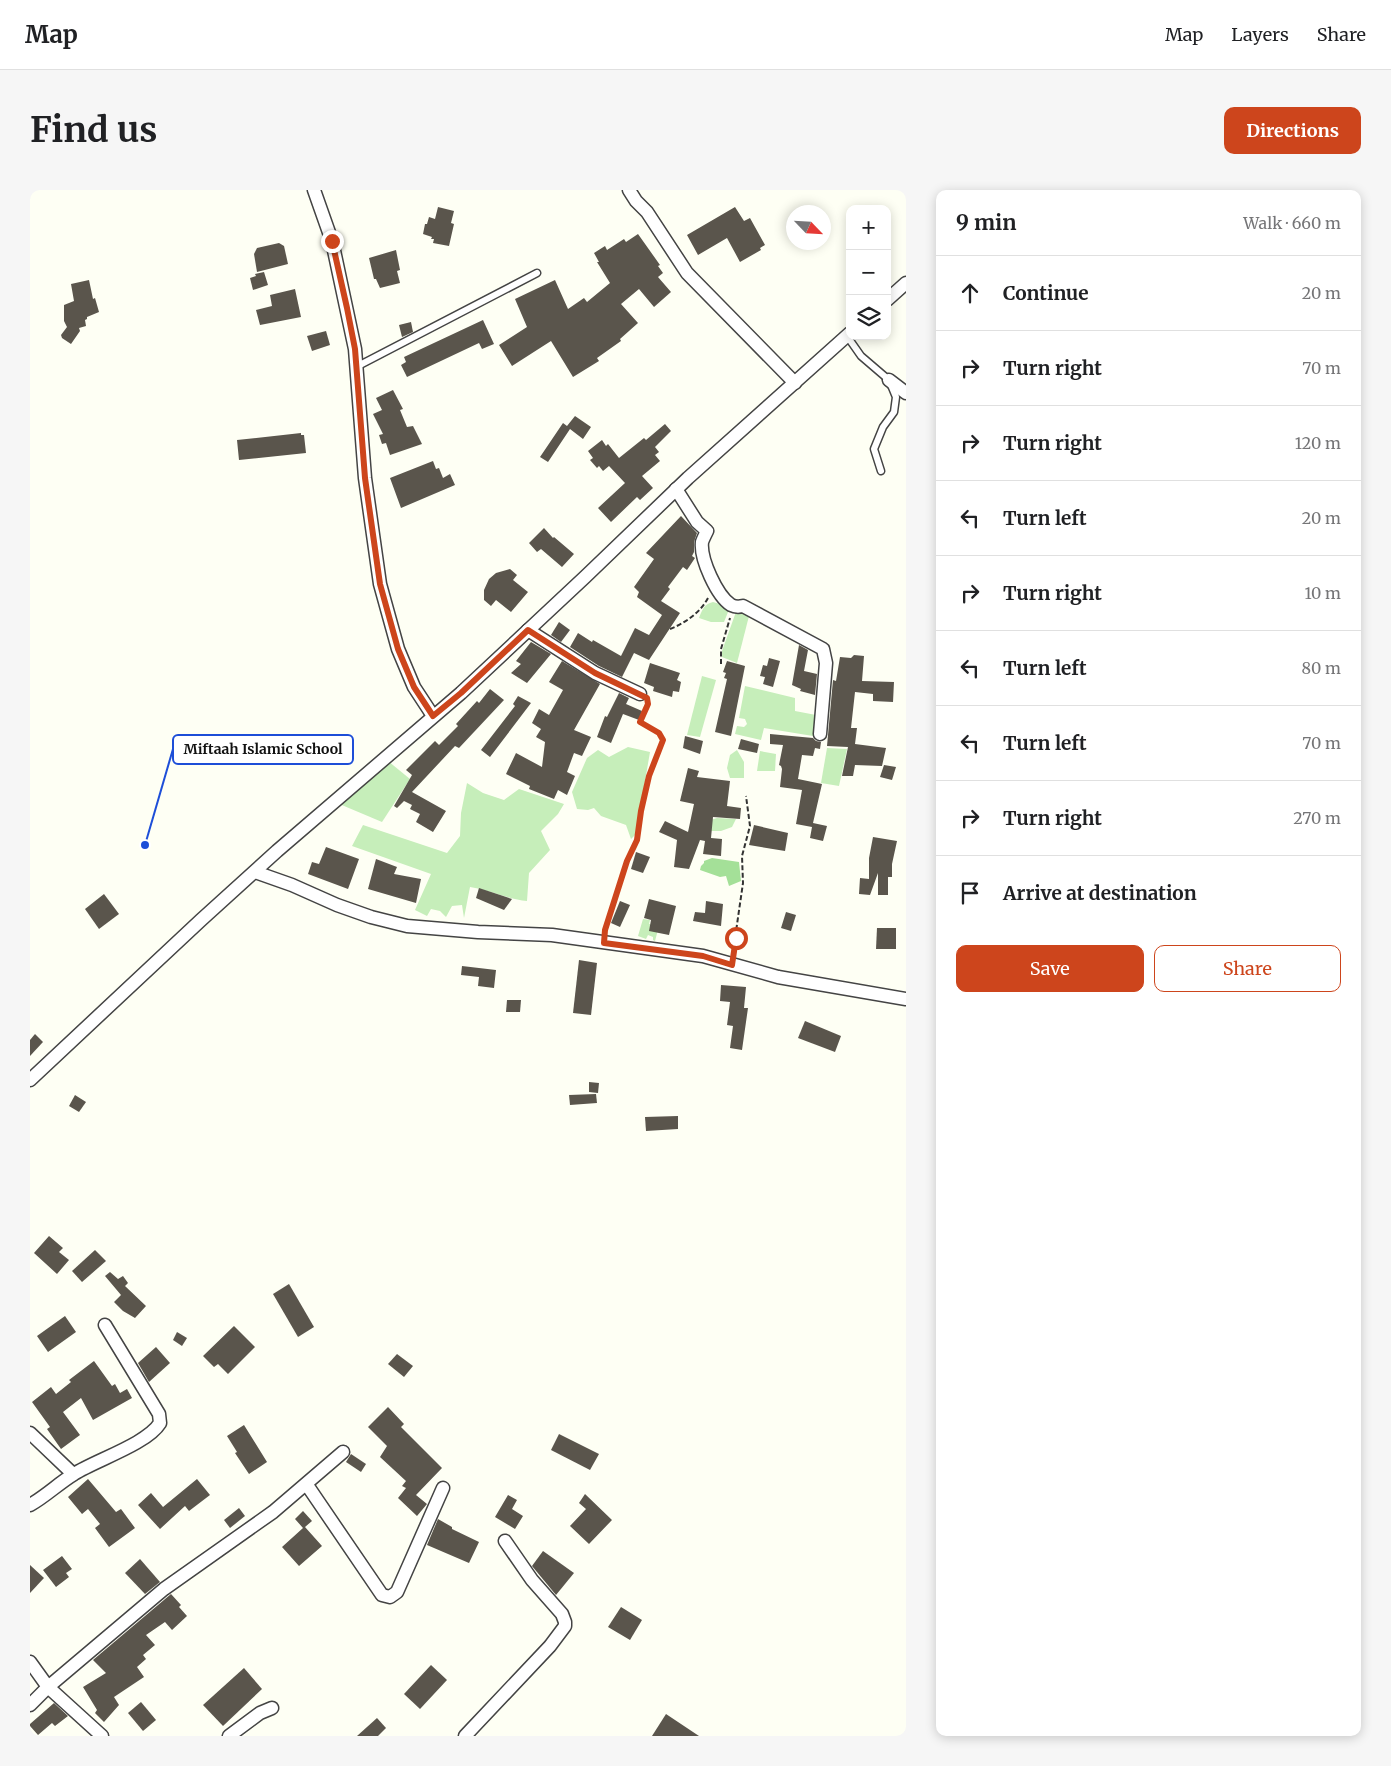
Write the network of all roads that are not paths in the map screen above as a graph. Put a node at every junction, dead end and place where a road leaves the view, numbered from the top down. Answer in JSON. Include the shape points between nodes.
{"nodes":[{"id":1,"x":314,"y":190,"type":"edge"},
{"id":2,"x":629,"y":190,"type":"edge"},
{"id":3,"x":537,"y":273,"type":"dead end"},
{"id":4,"x":906,"y":283,"type":"edge"},
{"id":5,"x":891,"y":296,"type":"edge"},
{"id":6,"x":846,"y":336,"type":"edge"},
{"id":7,"x":852,"y":340,"type":"edge"},
{"id":8,"x":356,"y":367,"type":"junction"},
{"id":9,"x":889,"y":380,"type":"junction"},
{"id":10,"x":795,"y":383,"type":"junction"},
{"id":11,"x":906,"y":393,"type":"edge"},
{"id":12,"x":881,"y":471,"type":"dead end"},
{"id":13,"x":676,"y":489,"type":"junction"},
{"id":14,"x":528,"y":630,"type":"junction"},
{"id":15,"x":640,"y":694,"type":"road end"},
{"id":16,"x":433,"y":716,"type":"junction"},
{"id":17,"x":820,"y":734,"type":"dead end"},
{"id":18,"x":255,"y":872,"type":"junction"},
{"id":19,"x":906,"y":999,"type":"edge"},
{"id":20,"x":30,"y":1080,"type":"edge"},
{"id":21,"x":105,"y":1325,"type":"dead end"},
{"id":22,"x":30,"y":1433,"type":"edge"},
{"id":23,"x":343,"y":1452,"type":"dead end"},
{"id":24,"x":73,"y":1474,"type":"junction"},
{"id":25,"x":307,"y":1485,"type":"junction"},
{"id":26,"x":443,"y":1488,"type":"dead end"},
{"id":27,"x":30,"y":1505,"type":"edge"},
{"id":28,"x":505,"y":1541,"type":"dead end"},
{"id":29,"x":30,"y":1662,"type":"edge"},
{"id":30,"x":48,"y":1687,"type":"junction"},
{"id":31,"x":30,"y":1704,"type":"edge"},
{"id":32,"x":272,"y":1708,"type":"dead end"},
{"id":33,"x":102,"y":1736,"type":"edge"},
{"id":34,"x":229,"y":1736,"type":"edge"},
{"id":35,"x":465,"y":1736,"type":"edge"}],
"edges":[{"from":1,"to":8,"type":"street","via":[[332,241]]},
{"from":2,"to":10,"type":"street","via":[[687,273]]},
{"from":3,"to":8,"type":"lane"},
{"from":4,"to":5,"type":"street"},
{"from":6,"to":10,"type":"street"},
{"from":7,"to":9,"type":"lane","via":[[861,356]]},
{"from":8,"to":16,"type":"street","via":[[365,478],[380,584],[398,649],[414,687]]},
{"from":9,"to":11,"type":"street"},
{"from":9,"to":12,"type":"lane","via":[[896,397],[894,412],[883,426],[874,449]]},
{"from":10,"to":13,"type":"street"},
{"from":13,"to":14,"type":"street"},
{"from":13,"to":17,"type":"street","via":[[696,522],[707,531],[702,543],[706,567],[724,599],[734,607],[743,606],[824,649],[826,663]]},
{"from":14,"to":15,"type":"street","via":[[595,673]]},
{"from":14,"to":16,"type":"street"},
{"from":16,"to":18,"type":"street"},
{"from":18,"to":19,"type":"street","via":[[371,917],[407,926],[552,935],[703,956],[811,984]]},
{"from":18,"to":20,"type":"street"},
{"from":21,"to":24,"type":"street","via":[[161,1419],[157,1427],[138,1441]]},
{"from":22,"to":24,"type":"street"},
{"from":23,"to":25,"type":"street"},
{"from":24,"to":27,"type":"street"},
{"from":25,"to":26,"type":"street","via":[[382,1595],[390,1597],[397,1592]]},
{"from":25,"to":30,"type":"street","via":[[164,1589]]},
{"from":28,"to":35,"type":"street","via":[[566,1622],[550,1646]]},
{"from":29,"to":30,"type":"street"},
{"from":30,"to":31,"type":"street"},
{"from":30,"to":33,"type":"street"},
{"from":32,"to":34,"type":"street"}]}
